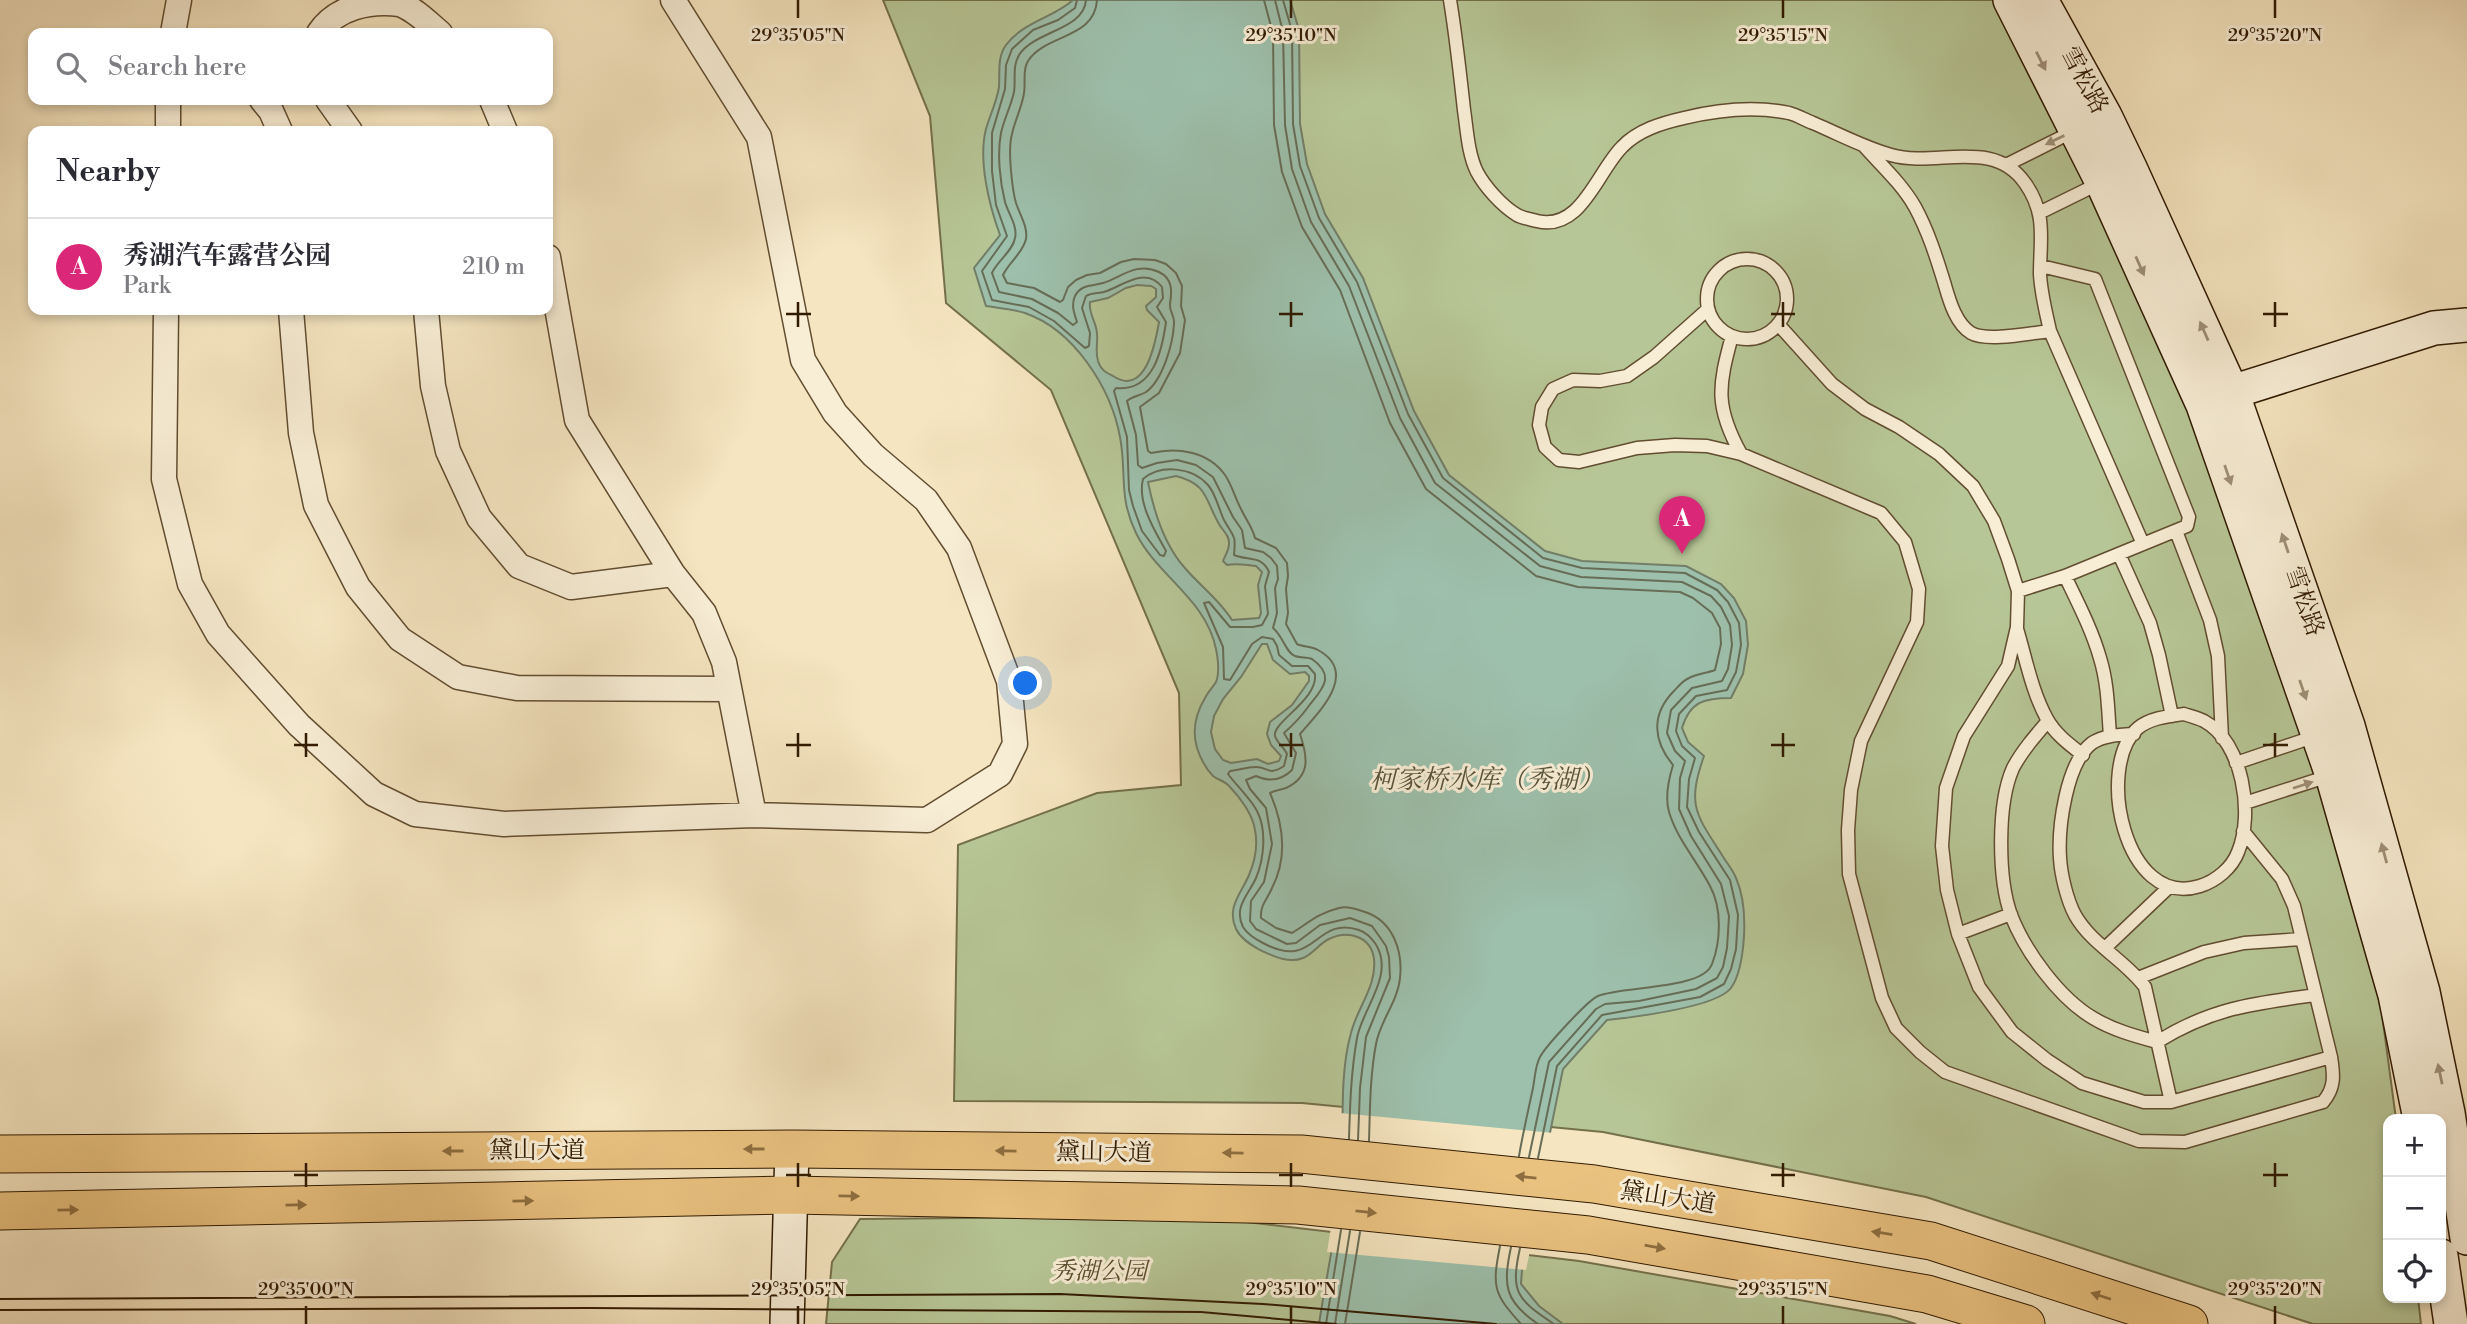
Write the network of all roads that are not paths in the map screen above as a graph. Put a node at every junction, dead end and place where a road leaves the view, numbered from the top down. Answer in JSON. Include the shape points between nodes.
{"nodes":[{"id":1,"x":180,"y":0,"type":"edge"},
{"id":2,"x":673,"y":0,"type":"edge"},
{"id":3,"x":1450,"y":0,"type":"edge"},
{"id":4,"x":2010,"y":0,"type":"edge"},
{"id":5,"x":2042,"y":0,"type":"edge"},
{"id":6,"x":174,"y":28,"type":"edge"},
{"id":7,"x":322,"y":28,"type":"edge"},
{"id":8,"x":434,"y":28,"type":"edge"},
{"id":9,"x":168,"y":105,"type":"edge"},
{"id":10,"x":266,"y":105,"type":"edge"},
{"id":11,"x":332,"y":105,"type":"edge"},
{"id":12,"x":494,"y":105,"type":"edge"},
{"id":13,"x":2091,"y":123,"type":"junction"},
{"id":14,"x":168,"y":126,"type":"edge"},
{"id":15,"x":278,"y":126,"type":"edge"},
{"id":16,"x":346,"y":126,"type":"edge"},
{"id":17,"x":503,"y":126,"type":"edge"},
{"id":18,"x":1861,"y":143,"type":"junction"},
{"id":19,"x":2006,"y":165,"type":"junction"},
{"id":20,"x":2116,"y":175,"type":"junction"},
{"id":21,"x":2039,"y":213,"type":"junction"},
{"id":22,"x":2041,"y":266,"type":"junction"},
{"id":23,"x":553,"y":285,"type":"edge"},
{"id":24,"x":1708,"y":309,"type":"junction"},
{"id":25,"x":166,"y":315,"type":"edge"},
{"id":26,"x":291,"y":315,"type":"edge"},
{"id":27,"x":426,"y":315,"type":"edge"},
{"id":28,"x":1778,"y":324,"type":"junction"},
{"id":29,"x":2467,"y":325,"type":"edge"},
{"id":30,"x":2050,"y":331,"type":"junction"},
{"id":31,"x":1732,"y":336,"type":"junction"},
{"id":32,"x":2232,"y":392,"type":"junction"},
{"id":33,"x":1741,"y":454,"type":"junction"},
{"id":34,"x":2176,"y":531,"type":"junction"},
{"id":35,"x":2143,"y":544,"type":"junction"},
{"id":36,"x":2119,"y":554,"type":"junction"},
{"id":37,"x":673,"y":574,"type":"junction"},
{"id":38,"x":2065,"y":576,"type":"junction"},
{"id":39,"x":2018,"y":591,"type":"junction"},
{"id":40,"x":2017,"y":627,"type":"junction"},
{"id":41,"x":729,"y":689,"type":"junction"},
{"id":42,"x":2172,"y":716,"type":"junction"},
{"id":43,"x":2048,"y":721,"type":"junction"},
{"id":44,"x":2334,"y":731,"type":"junction"},
{"id":45,"x":2134,"y":734,"type":"junction"},
{"id":46,"x":2109,"y":736,"type":"junction"},
{"id":47,"x":2222,"y":738,"type":"junction"},
{"id":48,"x":2083,"y":755,"type":"junction"},
{"id":49,"x":2236,"y":762,"type":"junction"},
{"id":50,"x":2346,"y":771,"type":"junction"},
{"id":51,"x":2245,"y":803,"type":"junction"},
{"id":52,"x":754,"y":815,"type":"junction"},
{"id":53,"x":2243,"y":831,"type":"junction"},
{"id":54,"x":2168,"y":888,"type":"junction"},
{"id":55,"x":2011,"y":914,"type":"junction"},
{"id":56,"x":1958,"y":934,"type":"junction"},
{"id":57,"x":2302,"y":939,"type":"junction"},
{"id":58,"x":2105,"y":948,"type":"junction"},
{"id":59,"x":2138,"y":978,"type":"junction"},
{"id":60,"x":2316,"y":995,"type":"junction"},
{"id":61,"x":2157,"y":1042,"type":"junction"},
{"id":62,"x":2331,"y":1058,"type":"junction"},
{"id":63,"x":2171,"y":1102,"type":"junction"},
{"id":64,"x":2419,"y":1114,"type":"edge"},
{"id":65,"x":792,"y":1149,"type":"junction"},
{"id":66,"x":0,"y":1154,"type":"edge"},
{"id":67,"x":791,"y":1195,"type":"junction"},
{"id":68,"x":0,"y":1211,"type":"edge"},
{"id":69,"x":2467,"y":1238,"type":"edge"},
{"id":70,"x":2446,"y":1290,"type":"edge"},
{"id":71,"x":787,"y":1324,"type":"edge"},
{"id":72,"x":2026,"y":1324,"type":"edge"},
{"id":73,"x":2189,"y":1324,"type":"edge"},
{"id":74,"x":2451,"y":1324,"type":"edge"}],
"edges":[{"from":1,"to":6,"type":"street"},
{"from":2,"to":52,"type":"street","via":[[759,137],[803,360],[835,413],[873,455],[926,499],[959,548],[1009,681],[1014,731],[1015,744],[1000,774],[928,820]]},
{"from":3,"to":18,"type":"lane","via":[[1468,139],[1477,172],[1518,216],[1544,223],[1569,217],[1624,144],[1653,126],[1686,118],[1737,109],[1789,113]]},
{"from":4,"to":13,"type":"main road","name":"雪松路","one_way":true},
{"from":5,"to":13,"type":"main road","name":"雪松路"},
{"from":7,"to":8,"type":"street","via":[[345,8],[370,1],[400,4]]},
{"from":9,"to":14,"type":"street"},
{"from":10,"to":15,"type":"street"},
{"from":11,"to":16,"type":"street"},
{"from":12,"to":17,"type":"street"},
{"from":13,"to":19,"type":"lane","one_way":true},
{"from":13,"to":20,"type":"main road","name":"雪松路"},
{"from":18,"to":19,"type":"lane","via":[[1892,156],[1928,160],[1979,156]]},
{"from":18,"to":30,"type":"lane","via":[[1914,206],[1934,247],[1948,297],[1959,321],[1971,333],[1987,337]]},
{"from":19,"to":21,"type":"lane","via":[[2024,181]]},
{"from":20,"to":21,"type":"lane"},
{"from":32,"to":20,"type":"main road","name":"雪松路","one_way":true},
{"from":20,"to":44,"type":"main road","name":"雪松路","one_way":true},
{"from":21,"to":22,"type":"lane"},
{"from":22,"to":30,"type":"lane"},
{"from":22,"to":34,"type":"lane","via":[[2095,279],[2189,517],[2187,526]]},
{"from":23,"to":37,"type":"street","via":[[577,420]]},
{"from":24,"to":28,"type":"lane","via":[[1710,281],[1718,270],[1743,258],[1757,259],[1780,275],[1785,288],[1787,300]]},
{"from":24,"to":31,"type":"lane","via":[[1721,330]]},
{"from":24,"to":33,"type":"lane","via":[[1627,376],[1573,380],[1553,389],[1539,425],[1545,447],[1559,460],[1579,462],[1637,448],[1675,445]]},
{"from":25,"to":52,"type":"street","via":[[164,479],[190,584],[218,634],[299,725],[374,793],[415,814],[504,824]]},
{"from":26,"to":41,"type":"street","via":[[301,433],[316,505],[358,587],[400,639],[458,677],[517,688]]},
{"from":27,"to":37,"type":"street","via":[[433,386],[448,451],[480,518],[519,566],[570,587]]},
{"from":28,"to":31,"type":"lane","via":[[1757,337]]},
{"from":28,"to":39,"type":"lane","via":[[1832,384],[1939,454],[1973,486],[1994,521]]},
{"from":29,"to":32,"type":"main road","via":[[2434,328]]},
{"from":30,"to":35,"type":"lane"},
{"from":31,"to":33,"type":"lane","via":[[1721,387],[1727,429]]},
{"from":44,"to":32,"type":"main road","name":"雪松路","one_way":true},
{"from":33,"to":62,"type":"lane","via":[[1881,513],[1905,542],[1919,589],[1917,622],[1861,741],[1848,830],[1849,874],[1882,998],[1896,1028],[1945,1072],[2139,1141],[2185,1142],[2323,1102],[2332,1091]]},
{"from":34,"to":35,"type":"lane"},
{"from":34,"to":47,"type":"lane","via":[[2199,585],[2216,644]]},
{"from":35,"to":36,"type":"lane"},
{"from":36,"to":38,"type":"lane"},
{"from":36,"to":42,"type":"lane","via":[[2150,623]]},
{"from":37,"to":41,"type":"street","via":[[704,612],[724,662]]},
{"from":38,"to":39,"type":"lane"},
{"from":38,"to":46,"type":"lane","via":[[2101,660]]},
{"from":39,"to":40,"type":"lane"},
{"from":40,"to":43,"type":"lane"},
{"from":40,"to":56,"type":"lane","via":[[2008,666],[1964,736],[1946,788],[1942,846]]},
{"from":41,"to":52,"type":"street"},
{"from":42,"to":45,"type":"lane","via":[[2138,727]]},
{"from":42,"to":47,"type":"lane","via":[[2184,714],[2205,721]]},
{"from":43,"to":48,"type":"lane"},
{"from":43,"to":55,"type":"lane","via":[[2013,770],[2003,812],[2001,859]]},
{"from":44,"to":49,"type":"lane"},
{"from":44,"to":50,"type":"main road","name":"雪松路"},
{"from":45,"to":46,"type":"lane"},
{"from":45,"to":54,"type":"lane","via":[[2119,772],[2125,836],[2137,861]]},
{"from":46,"to":48,"type":"lane","via":[[2092,743]]},
{"from":47,"to":49,"type":"lane"},
{"from":48,"to":58,"type":"lane","via":[[2068,786],[2060,859],[2073,912]]},
{"from":49,"to":51,"type":"lane"},
{"from":51,"to":50,"type":"lane","one_way":true},
{"from":50,"to":64,"type":"main road","name":"雪松路"},
{"from":69,"to":50,"type":"main road","name":"雪松路","one_way":true,"via":[[2423,992]]},
{"from":51,"to":53,"type":"lane"},
{"from":53,"to":54,"type":"lane","via":[[2238,852],[2226,871],[2190,889]]},
{"from":53,"to":57,"type":"lane","via":[[2282,879]]},
{"from":54,"to":58,"type":"lane"},
{"from":55,"to":56,"type":"lane"},
{"from":55,"to":61,"type":"lane","via":[[2030,952],[2070,999],[2091,1017],[2122,1033]]},
{"from":56,"to":63,"type":"lane","via":[[1979,986],[2012,1032],[2047,1060],[2082,1083],[2144,1102]]},
{"from":57,"to":59,"type":"lane","via":[[2244,943],[2204,952]]},
{"from":57,"to":60,"type":"lane"},
{"from":58,"to":59,"type":"lane"},
{"from":59,"to":61,"type":"lane","via":[[2145,988]]},
{"from":60,"to":61,"type":"lane","via":[[2216,1013]]},
{"from":60,"to":62,"type":"lane"},
{"from":61,"to":63,"type":"lane"},
{"from":62,"to":63,"type":"lane"},
{"from":65,"to":66,"type":"main road","name":"黛山大道","one_way":true},
{"from":65,"to":67,"type":"main road"},
{"from":73,"to":65,"type":"main road","name":"黛山大道","one_way":true,"via":[[1931,1241],[1594,1184],[1301,1154]]},
{"from":68,"to":67,"type":"main road","name":"黛山大道","one_way":true},
{"from":67,"to":71,"type":"main road"},
{"from":67,"to":72,"type":"main road","name":"黛山大道","one_way":true,"via":[[1298,1205],[1588,1235],[1927,1294]]},
{"from":70,"to":74,"type":"main road"}]}
